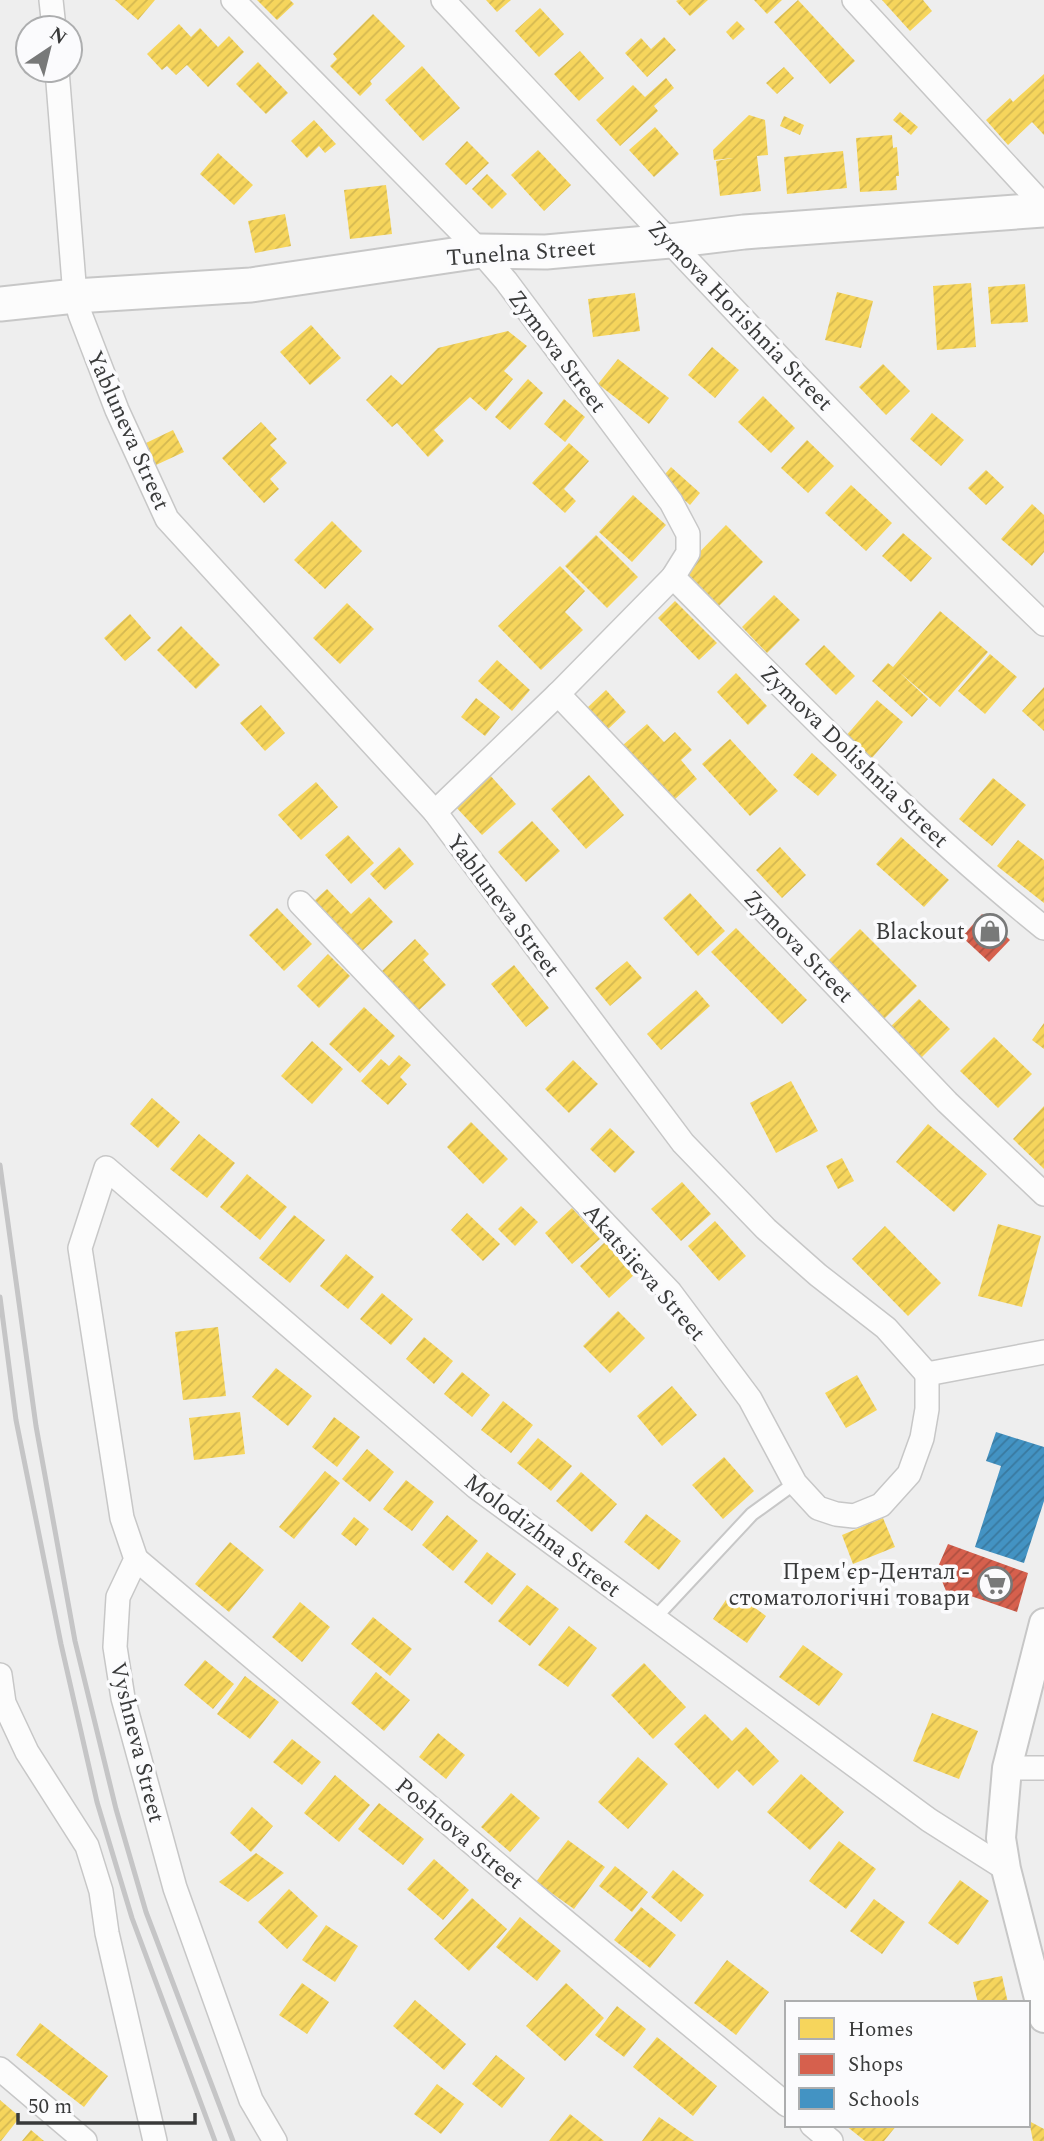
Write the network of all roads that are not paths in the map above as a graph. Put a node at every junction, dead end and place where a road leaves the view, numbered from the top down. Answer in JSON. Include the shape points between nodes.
{"nodes":[{"id":1,"x":233,"y":0,"type":"edge"},
{"id":2,"x":443,"y":0,"type":"edge"},
{"id":3,"x":854,"y":0,"type":"edge"},
{"id":4,"x":58,"y":84,"type":"edge"},
{"id":5,"x":1044,"y":208,"type":"edge"},
{"id":6,"x":670,"y":242,"type":"junction"},
{"id":7,"x":480,"y":251,"type":"junction"},
{"id":8,"x":75,"y":296,"type":"junction"},
{"id":9,"x":0,"y":304,"type":"edge"},
{"id":10,"x":673,"y":577,"type":"junction"},
{"id":11,"x":1044,"y":624,"type":"edge"},
{"id":12,"x":558,"y":694,"type":"junction"},
{"id":13,"x":435,"y":812,"type":"junction"},
{"id":14,"x":300,"y":903,"type":"dead end"},
{"id":15,"x":1044,"y":928,"type":"edge"},
{"id":16,"x":1044,"y":1194,"type":"edge"},
{"id":17,"x":1044,"y":1352,"type":"edge"},
{"id":18,"x":927,"y":1374,"type":"junction"},
{"id":19,"x":794,"y":1483,"type":"junction"},
{"id":20,"x":136,"y":1559,"type":"junction"},
{"id":21,"x":654,"y":1619,"type":"junction"},
{"id":22,"x":1044,"y":1623,"type":"edge"},
{"id":23,"x":0,"y":1675,"type":"edge"},
{"id":24,"x":1007,"y":1768,"type":"junction"},
{"id":25,"x":1044,"y":1768,"type":"edge"},
{"id":26,"x":1006,"y":1869,"type":"junction"},
{"id":27,"x":1044,"y":2018,"type":"edge"},
{"id":28,"x":0,"y":2069,"type":"edge"},
{"id":29,"x":785,"y":2103,"type":"edge"},
{"id":30,"x":814,"y":2127,"type":"edge"},
{"id":31,"x":85,"y":2141,"type":"edge"},
{"id":32,"x":155,"y":2141,"type":"edge"},
{"id":33,"x":275,"y":2141,"type":"edge"},
{"id":34,"x":831,"y":2141,"type":"edge"}],
"edges":[{"from":1,"to":7,"type":"street","name":"Zymova Street"},
{"from":2,"to":6,"type":"street","name":"Zymova Horishnia Street"},
{"from":3,"to":5,"type":"street"},
{"from":4,"to":8,"type":"street","name":"Yabluneva Street"},
{"from":5,"to":6,"type":"main road","name":"Tunelna Street"},
{"from":6,"to":7,"type":"main road","name":"Tunelna Street","via":[[545,252]]},
{"from":6,"to":11,"type":"street","name":"Zymova Horishnia Street"},
{"from":7,"to":8,"type":"main road","name":"Tunelna Street","via":[[251,285]]},
{"from":7,"to":10,"type":"street","name":"Zymova Street","via":[[671,502],[688,534],[688,553]]},
{"from":8,"to":9,"type":"main road","name":"Tunelna Street"},
{"from":8,"to":13,"type":"street","name":"Yabluneva Street","via":[[117,410],[167,519]]},
{"from":10,"to":12,"type":"street","name":"Zymova Street"},
{"from":10,"to":15,"type":"street","name":"Zymova Dolishnia Street","via":[[825,731]]},
{"from":12,"to":13,"type":"street","name":"Zymova Street"},
{"from":12,"to":16,"type":"street","name":"Zymova Street","via":[[947,1102]]},
{"from":13,"to":18,"type":"street","name":"Yabluneva Street","via":[[683,1143],[766,1229],[886,1328]]},
{"from":14,"to":19,"type":"street","name":"Akatsiieva Street","via":[[670,1292],[750,1399]]},
{"from":17,"to":18,"type":"street"},
{"from":18,"to":19,"type":"street","name":"Akatsiieva Street","via":[[923,1429],[909,1474],[881,1505],[854,1516],[836,1514],[818,1508]]},
{"from":19,"to":21,"type":"lane","via":[[752,1514]]},
{"from":20,"to":21,"type":"street","name":"Molodizhna Street","via":[[121,1518],[80,1248],[106,1168],[476,1487]]},
{"from":20,"to":29,"type":"street","name":"Poshtova Street"},
{"from":20,"to":33,"type":"street","name":"Vyshneva Street","via":[[118,1597],[116,1647],[123,1698],[175,1888],[251,2100]]},
{"from":21,"to":26,"type":"street","name":"Molodizhna Street","via":[[929,1820]]},
{"from":22,"to":24,"type":"street"},
{"from":23,"to":32,"type":"street","via":[[4,1703],[27,1752],[87,1846],[101,1891]]},
{"from":24,"to":25,"type":"street"},
{"from":24,"to":26,"type":"street","via":[[1001,1838]]},
{"from":26,"to":27,"type":"street"},
{"from":28,"to":31,"type":"street"},
{"from":30,"to":34,"type":"street"}]}
